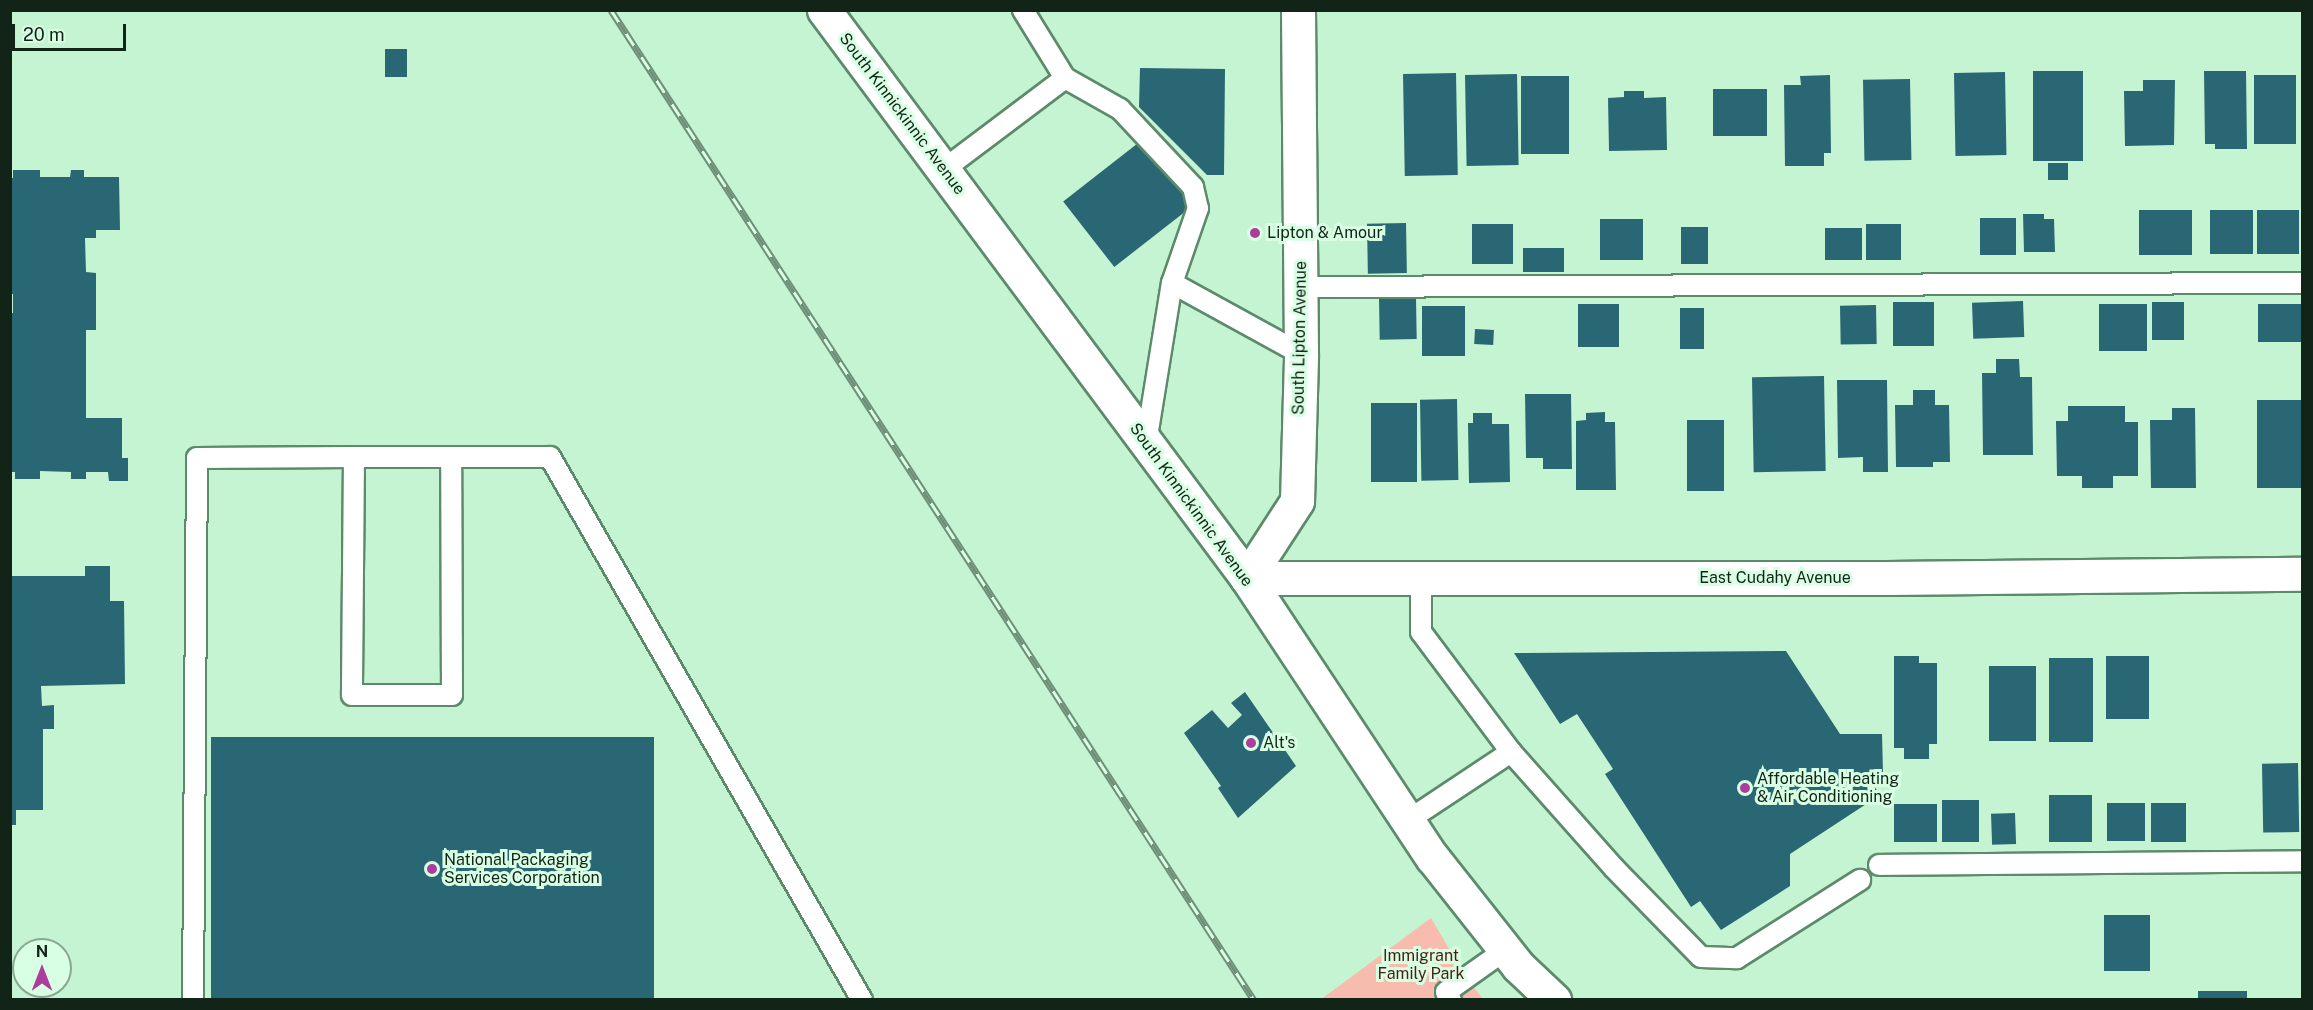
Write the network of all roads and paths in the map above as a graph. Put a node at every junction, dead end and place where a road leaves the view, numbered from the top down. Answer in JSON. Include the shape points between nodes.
{"nodes":[{"id":1,"x":824,"y":10,"type":"edge"},
{"id":2,"x":1023,"y":10,"type":"edge"},
{"id":3,"x":1299,"y":10,"type":"edge"},
{"id":4,"x":1065,"y":78,"type":"junction"},
{"id":5,"x":943,"y":170,"type":"junction"},
{"id":6,"x":1172,"y":283,"type":"junction"},
{"id":7,"x":2302,"y":283,"type":"edge"},
{"id":8,"x":1301,"y":287,"type":"junction"},
{"id":9,"x":1301,"y":354,"type":"junction"},
{"id":10,"x":1146,"y":443,"type":"junction"},
{"id":11,"x":354,"y":457,"type":"junction"},
{"id":12,"x":451,"y":457,"type":"junction"},
{"id":13,"x":2302,"y":574,"type":"edge"},
{"id":14,"x":1247,"y":578,"type":"junction"},
{"id":15,"x":1421,"y":578,"type":"junction"},
{"id":16,"x":1511,"y":752,"type":"junction"},
{"id":17,"x":1407,"y":821,"type":"junction"},
{"id":18,"x":2302,"y":861,"type":"edge"},
{"id":19,"x":1879,"y":865,"type":"dead end"},
{"id":20,"x":1860,"y":880,"type":"dead end"},
{"id":21,"x":1505,"y":950,"type":"junction"},
{"id":22,"x":193,"y":999,"type":"edge"},
{"id":23,"x":862,"y":999,"type":"edge"},
{"id":24,"x":1451,"y":999,"type":"edge"},
{"id":25,"x":1554,"y":999,"type":"edge"}],
"edges":[{"from":1,"to":5,"type":"street","name":"South Kinnickinnic Avenue"},
{"from":2,"to":4,"type":"lane"},
{"from":3,"to":8,"type":"street","name":"South Lipton Avenue"},
{"from":4,"to":5,"type":"lane"},
{"from":4,"to":6,"type":"lane","via":[[1120,110],[1193,187],[1198,208]]},
{"from":5,"to":10,"type":"street","name":"South Kinnickinnic Avenue"},
{"from":6,"to":9,"type":"lane"},
{"from":6,"to":10,"type":"lane"},
{"from":7,"to":8,"type":"lane"},
{"from":8,"to":9,"type":"street","name":"South Lipton Avenue"},
{"from":9,"to":14,"type":"street","name":"South Lipton Avenue","via":[[1296,501]]},
{"from":10,"to":14,"type":"street","name":"South Kinnickinnic Avenue"},
{"from":11,"to":12,"type":"lane"},
{"from":11,"to":12,"type":"lane","via":[[352,695],[452,695]]},
{"from":11,"to":22,"type":"lane","via":[[197,458]]},
{"from":12,"to":23,"type":"lane","via":[[550,457]]},
{"from":13,"to":15,"type":"street","name":"East Cudahy Avenue"},
{"from":14,"to":15,"type":"street","name":"East Cudahy Avenue"},
{"from":14,"to":17,"type":"street","name":"South Kinnickinnic Avenue"},
{"from":15,"to":16,"type":"lane","via":[[1421,632]]},
{"from":16,"to":17,"type":"lane"},
{"from":16,"to":20,"type":"lane","via":[[1614,868],[1701,957],[1737,958]]},
{"from":17,"to":21,"type":"street","name":"South Kinnickinnic Avenue"},
{"from":18,"to":19,"type":"lane"},
{"from":21,"to":24,"type":"lane","via":[[1446,992]]},
{"from":21,"to":25,"type":"street","name":"South Kinnickinnic Avenue"}]}
